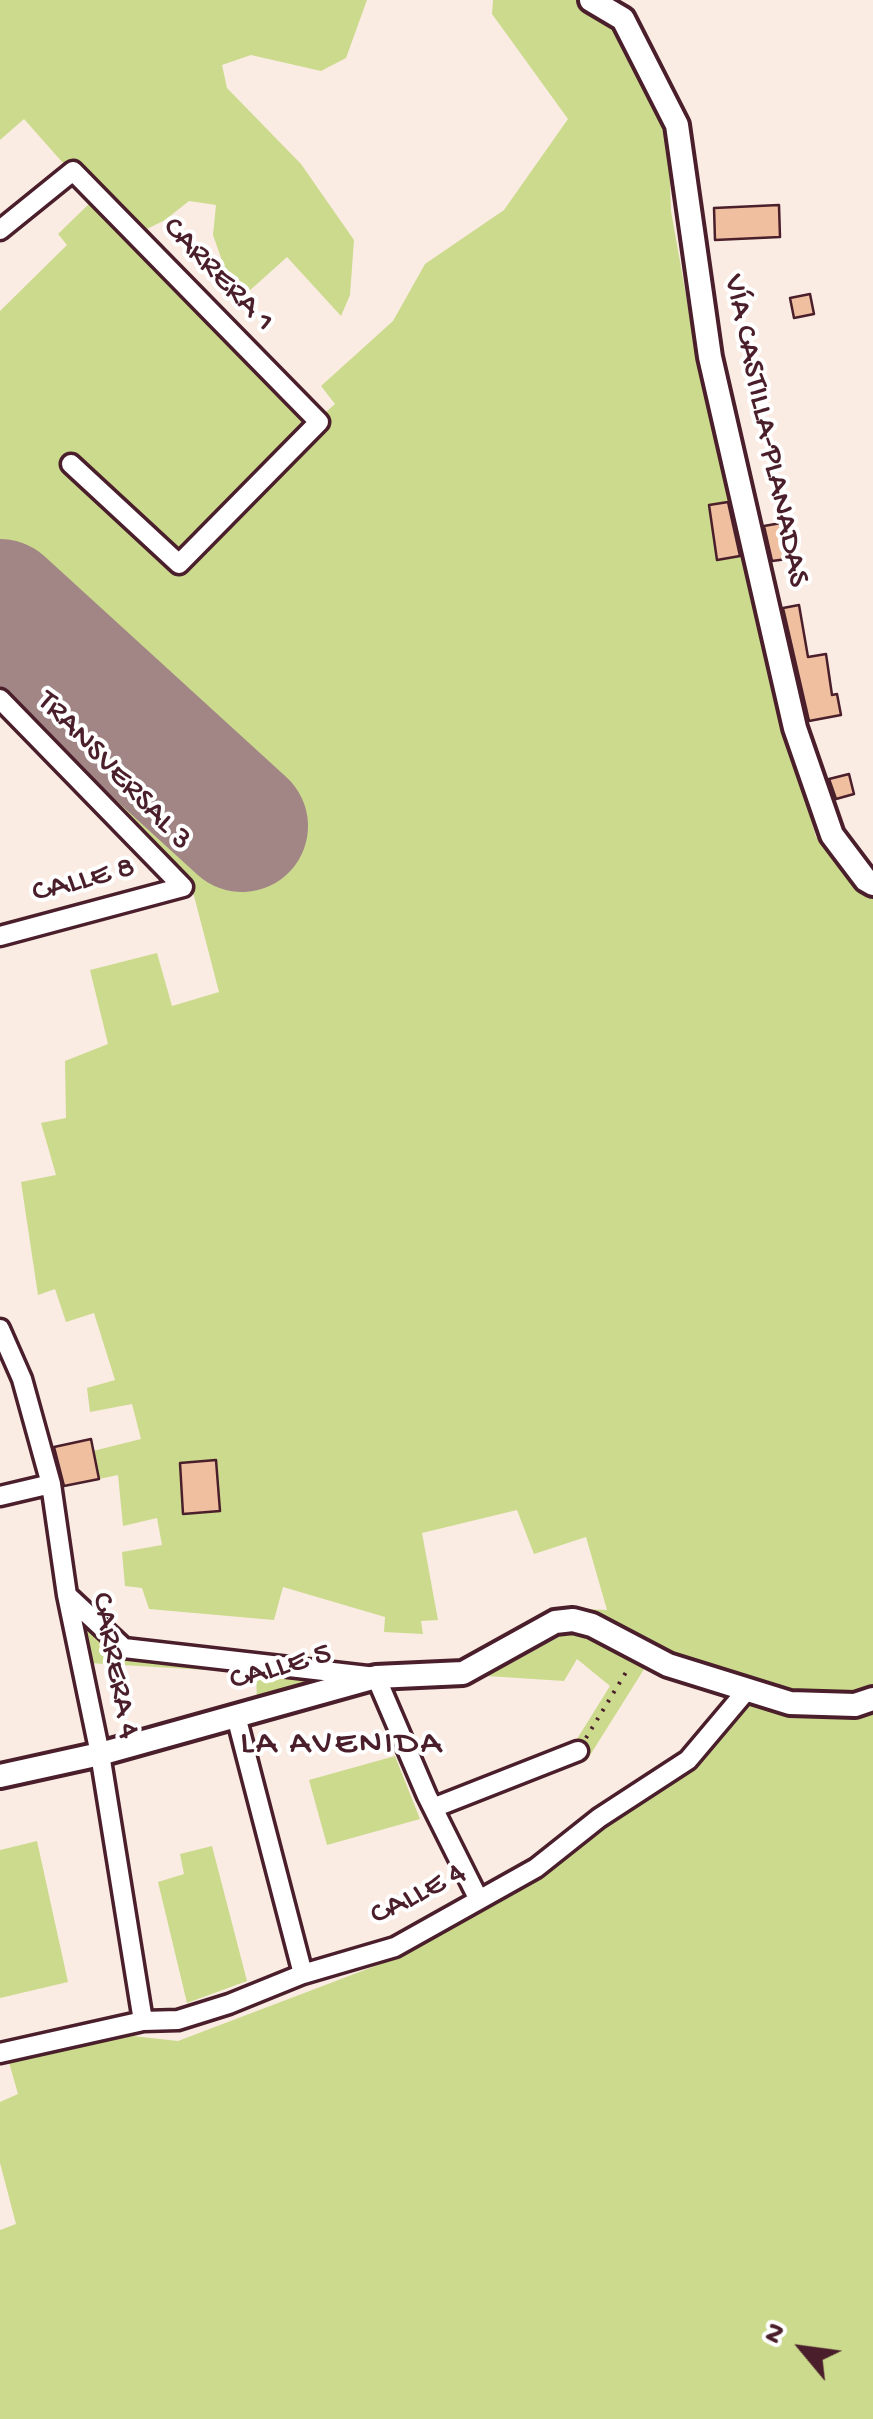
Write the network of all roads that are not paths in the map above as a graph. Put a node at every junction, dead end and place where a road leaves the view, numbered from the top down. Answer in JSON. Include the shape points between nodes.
{"nodes":[{"id":1,"x":591,"y":0,"type":"edge"},
{"id":2,"x":0,"y":230,"type":"edge"},
{"id":3,"x":71,"y":464,"type":"dead end"},
{"id":4,"x":0,"y":698,"type":"edge"},
{"id":5,"x":873,"y":884,"type":"edge"},
{"id":6,"x":183,"y":887,"type":"joint"},
{"id":7,"x":0,"y":936,"type":"edge"},
{"id":8,"x":0,"y":1329,"type":"edge"},
{"id":9,"x":51,"y":1484,"type":"junction"},
{"id":10,"x":0,"y":1496,"type":"edge"},
{"id":11,"x":67,"y":1595,"type":"junction"},
{"id":12,"x":376,"y":1677,"type":"junction"},
{"id":13,"x":747,"y":1690,"type":"junction"},
{"id":14,"x":873,"y":1699,"type":"edge"},
{"id":15,"x":236,"y":1716,"type":"junction"},
{"id":16,"x":578,"y":1750,"type":"road end"},
{"id":17,"x":100,"y":1754,"type":"junction"},
{"id":18,"x":0,"y":1776,"type":"edge"},
{"id":19,"x":433,"y":1808,"type":"junction"},
{"id":20,"x":479,"y":1900,"type":"junction"},
{"id":21,"x":303,"y":1974,"type":"junction"},
{"id":22,"x":143,"y":2021,"type":"junction"},
{"id":23,"x":0,"y":2053,"type":"edge"}],
"edges":[{"from":1,"to":5,"type":"main road","name":"VÍA CASTILLA-PLANADAS","via":[[623,19],[678,125],[710,357],[795,728],[832,835]]},
{"from":2,"to":3,"type":"street","name":"CARRERA 1","via":[[72,170],[320,422],[179,564]]},
{"from":4,"to":6,"type":"street","name":"TRANSVERSAL 3"},
{"from":6,"to":7,"type":"street","name":"CALLE 8"},
{"from":8,"to":9,"type":"street","name":"CARRERA 4","via":[[22,1378]]},
{"from":9,"to":10,"type":"street"},
{"from":9,"to":11,"type":"street","name":"CARRERA 4"},
{"from":11,"to":12,"type":"street","via":[[124,1648]]},
{"from":11,"to":17,"type":"street","name":"CARRERA 4"},
{"from":12,"to":13,"type":"main road","name":"CALLE 5","via":[[463,1673],[554,1622],[573,1620],[668,1665]]},
{"from":12,"to":15,"type":"main road","name":"CALLE 5"},
{"from":12,"to":19,"type":"street"},
{"from":13,"to":14,"type":"main road","via":[[790,1703],[854,1705]]},
{"from":13,"to":20,"type":"street","name":"CALLE 4","via":[[688,1760],[536,1868]]},
{"from":15,"to":17,"type":"main road","name":"CALLE 5"},
{"from":15,"to":21,"type":"street"},
{"from":16,"to":19,"type":"street"},
{"from":17,"to":18,"type":"main road","name":"CALLE 5"},
{"from":17,"to":22,"type":"street","name":"CARRERA 4"},
{"from":19,"to":20,"type":"street"},
{"from":20,"to":21,"type":"street","name":"CALLE 4","via":[[395,1947]]},
{"from":21,"to":22,"type":"street","name":"CALLE 4","via":[[178,2020]]},
{"from":22,"to":23,"type":"street","name":"CALLE 4"}]}
